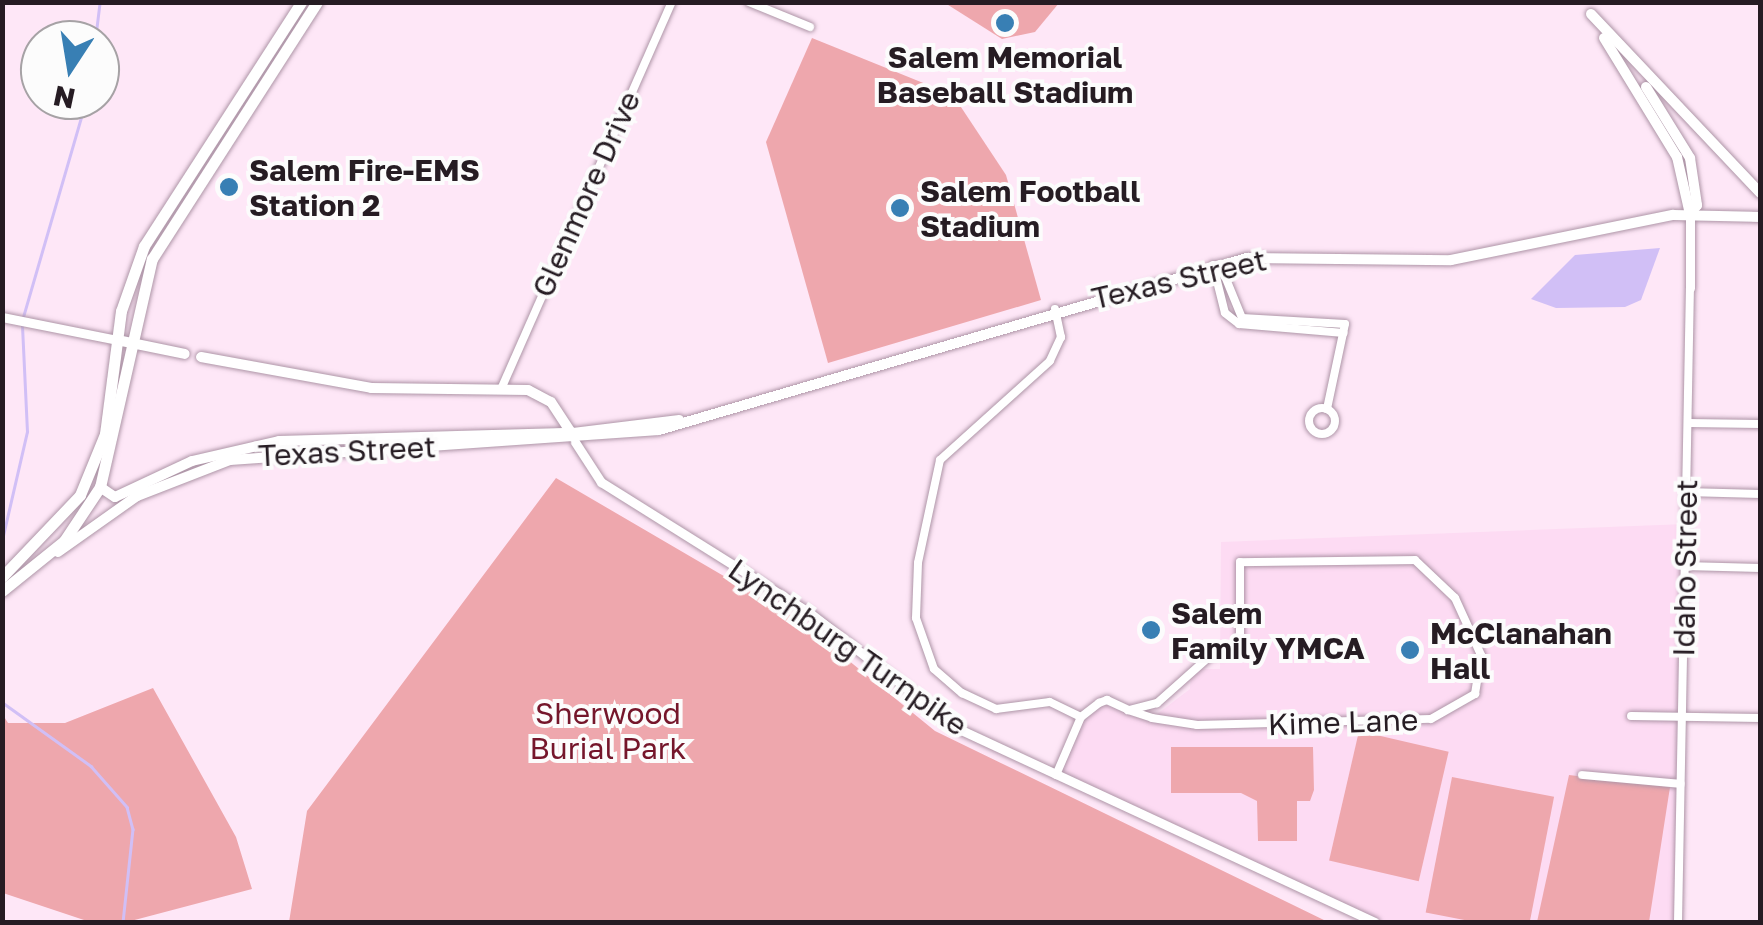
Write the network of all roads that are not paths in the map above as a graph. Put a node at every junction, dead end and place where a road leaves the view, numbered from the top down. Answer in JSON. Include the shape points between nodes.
{"nodes":[{"id":1,"x":302,"y":2,"type":"edge"},
{"id":2,"x":317,"y":2,"type":"edge"},
{"id":3,"x":672,"y":2,"type":"edge"},
{"id":4,"x":749,"y":2,"type":"edge"},
{"id":5,"x":1584,"y":2,"type":"edge"},
{"id":6,"x":1590,"y":14,"type":"junction"},
{"id":7,"x":810,"y":27,"type":"dead end"},
{"id":8,"x":1638,"y":73,"type":"junction"},
{"id":9,"x":1760,"y":193,"type":"edge"},
{"id":10,"x":1690,"y":214,"type":"junction"},
{"id":11,"x":1760,"y":217,"type":"edge"},
{"id":12,"x":1216,"y":265,"type":"junction"},
{"id":13,"x":1690,"y":288,"type":"joint"},
{"id":14,"x":1055,"y":309,"type":"junction"},
{"id":15,"x":2,"y":317,"type":"edge"},
{"id":16,"x":123,"y":342,"type":"junction"},
{"id":17,"x":184,"y":354,"type":"dead end"},
{"id":18,"x":202,"y":357,"type":"dead end"},
{"id":19,"x":502,"y":387,"type":"junction"},
{"id":20,"x":1327,"y":409,"type":"dead end"},
{"id":21,"x":1688,"y":423,"type":"junction"},
{"id":22,"x":1760,"y":424,"type":"edge"},
{"id":23,"x":574,"y":438,"type":"junction"},
{"id":24,"x":100,"y":487,"type":"junction"},
{"id":25,"x":1686,"y":492,"type":"junction"},
{"id":26,"x":1760,"y":494,"type":"edge"},
{"id":27,"x":40,"y":563,"type":"junction"},
{"id":28,"x":1685,"y":566,"type":"junction"},
{"id":29,"x":1760,"y":568,"type":"edge"},
{"id":30,"x":16,"y":574,"type":"junction"},
{"id":31,"x":2,"y":577,"type":"edge"},
{"id":32,"x":2,"y":591,"type":"edge"},
{"id":33,"x":1128,"y":710,"type":"junction"},
{"id":34,"x":1631,"y":716,"type":"dead end"},
{"id":35,"x":1682,"y":716,"type":"junction"},
{"id":36,"x":1081,"y":717,"type":"junction"},
{"id":37,"x":1760,"y":718,"type":"edge"},
{"id":38,"x":1582,"y":775,"type":"dead end"},
{"id":39,"x":1056,"y":776,"type":"junction"},
{"id":40,"x":1681,"y":784,"type":"junction"},
{"id":41,"x":1374,"y":922,"type":"edge"},
{"id":42,"x":1678,"y":922,"type":"edge"}],
"edges":[{"from":1,"to":16,"type":"main road","via":[[149,237]]},
{"from":2,"to":16,"type":"main road","via":[[164,237]]},
{"from":3,"to":19,"type":"street","name":"Glenmore Drive"},
{"from":4,"to":7,"type":"street"},
{"from":5,"to":6,"type":"main road"},
{"from":6,"to":8,"type":"main road"},
{"from":6,"to":10,"type":"main road","via":[[1677,157]]},
{"from":8,"to":9,"type":"main road"},
{"from":8,"to":10,"type":"main road","via":[[1690,158],[1698,205]]},
{"from":10,"to":11,"type":"main road","name":"Texas Street"},
{"from":10,"to":12,"type":"main road","name":"Texas Street","via":[[1452,260],[1293,255]]},
{"from":10,"to":13,"type":"street","name":"Idaho Street"},
{"from":12,"to":14,"type":"main road","name":"Texas Street"},
{"from":12,"to":20,"type":"street","via":[[1226,313],[1239,324],[1345,329]]},
{"from":13,"to":21,"type":"street","name":"Idaho Street"},
{"from":14,"to":23,"type":"main road","name":"Texas Street","via":[[680,420]]},
{"from":14,"to":36,"type":"street","via":[[1061,337],[1050,361],[940,460],[918,563],[916,618],[934,669],[962,692],[996,709],[1050,702]]},
{"from":15,"to":16,"type":"street"},
{"from":16,"to":17,"type":"main road"},
{"from":16,"to":24,"type":"main road","via":[[117,440]]},
{"from":16,"to":30,"type":"main road","via":[[90,476],[57,529]]},
{"from":18,"to":19,"type":"main road","name":"Lynchburg Turnpike","via":[[371,388]]},
{"from":19,"to":23,"type":"main road","name":"Lynchburg Turnpike","via":[[535,392],[557,409]]},
{"from":21,"to":22,"type":"street"},
{"from":21,"to":25,"type":"street","name":"Idaho Street"},
{"from":23,"to":24,"type":"main road","name":"Texas Street","via":[[279,441],[192,461],[115,497]]},
{"from":23,"to":27,"type":"main road","name":"Texas Street","via":[[240,457],[137,496]]},
{"from":23,"to":39,"type":"street","name":"Lynchburg Turnpike","via":[[601,482],[810,614],[941,717]]},
{"from":24,"to":27,"type":"main road"},
{"from":25,"to":26,"type":"street"},
{"from":25,"to":28,"type":"street","name":"Idaho Street"},
{"from":27,"to":30,"type":"main road"},
{"from":28,"to":29,"type":"street"},
{"from":28,"to":35,"type":"street","name":"Idaho Street"},
{"from":30,"to":31,"type":"main road"},
{"from":30,"to":32,"type":"main road"},
{"from":33,"to":33,"type":"street","name":"Kime Lane","via":[[1197,726],[1431,719],[1475,694],[1480,655],[1455,598],[1415,560],[1240,562],[1240,650],[1210,656],[1158,703]]},
{"from":33,"to":36,"type":"street","name":"Kime Lane","via":[[1107,700]]},
{"from":34,"to":35,"type":"street"},
{"from":35,"to":37,"type":"street"},
{"from":35,"to":40,"type":"street","name":"Idaho Street"},
{"from":36,"to":39,"type":"street"},
{"from":38,"to":40,"type":"street"},
{"from":39,"to":41,"type":"street","name":"Lynchburg Turnpike"},
{"from":40,"to":42,"type":"street","name":"Idaho Street"}]}
